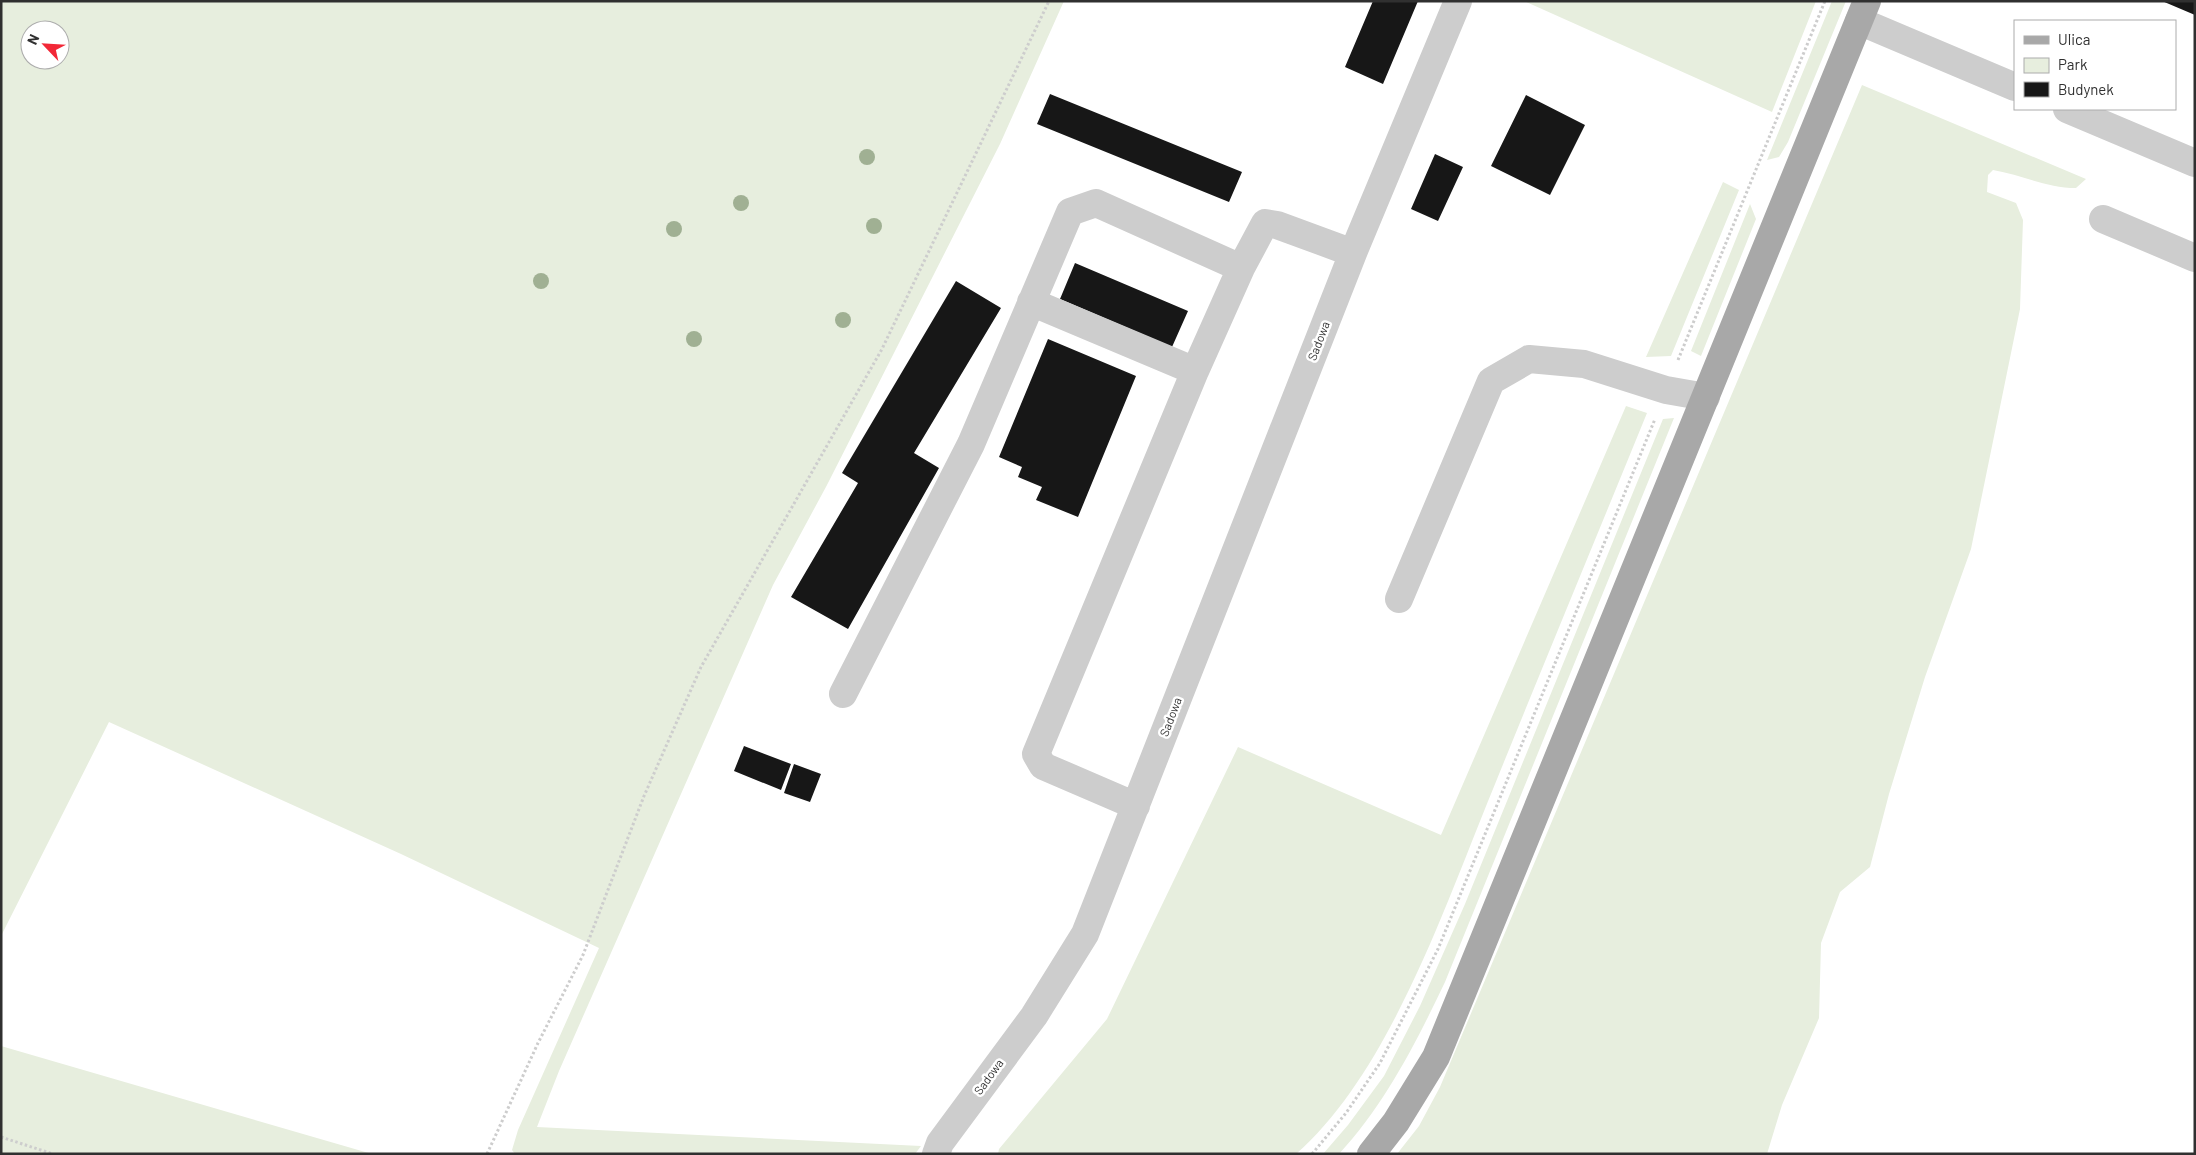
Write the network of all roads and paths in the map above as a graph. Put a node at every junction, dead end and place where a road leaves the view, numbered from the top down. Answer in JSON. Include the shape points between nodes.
{"nodes":[{"id":1,"x":1049,"y":1,"type":"edge"},
{"id":2,"x":1458,"y":1,"type":"edge"},
{"id":3,"x":1825,"y":1,"type":"edge"},
{"id":4,"x":1863,"y":11,"type":"edge"},
{"id":5,"x":2014,"y":86,"type":"edge"},
{"id":6,"x":2069,"y":110,"type":"edge"},
{"id":7,"x":2195,"y":163,"type":"edge"},
{"id":8,"x":2103,"y":219,"type":"dead end"},
{"id":9,"x":1353,"y":253,"type":"junction"},
{"id":10,"x":2195,"y":258,"type":"edge"},
{"id":11,"x":1241,"y":268,"type":"junction"},
{"id":12,"x":1030,"y":302,"type":"junction"},
{"id":13,"x":1195,"y":371,"type":"junction"},
{"id":14,"x":1666,"y":390,"type":"junction"},
{"id":15,"x":1706,"y":397,"type":"junction"},
{"id":16,"x":1399,"y":599,"type":"dead end"},
{"id":17,"x":843,"y":694,"type":"dead end"},
{"id":18,"x":1136,"y":806,"type":"junction"},
{"id":19,"x":1,"y":1137,"type":"edge"},
{"id":20,"x":53,"y":1154,"type":"edge"},
{"id":21,"x":487,"y":1154,"type":"edge"},
{"id":22,"x":936,"y":1154,"type":"edge"},
{"id":23,"x":1312,"y":1154,"type":"edge"},
{"id":24,"x":1371,"y":1154,"type":"edge"}],
"edges":[{"from":1,"to":21,"type":"path","via":[[882,349],[700,667],[644,796],[583,955]]},
{"from":2,"to":9,"type":"lane","name":"Sadowa"},
{"from":3,"to":14,"type":"path"},
{"from":4,"to":5,"type":"lane"},
{"from":4,"to":15,"type":"main road"},
{"from":6,"to":7,"type":"lane"},
{"from":8,"to":10,"type":"lane"},
{"from":9,"to":11,"type":"lane","via":[[1265,223]]},
{"from":9,"to":18,"type":"lane","name":"Sadowa"},
{"from":11,"to":12,"type":"lane","via":[[1096,203],[1070,212]]},
{"from":11,"to":13,"type":"lane"},
{"from":12,"to":13,"type":"lane"},
{"from":12,"to":17,"type":"lane","via":[[971,444]]},
{"from":13,"to":18,"type":"lane","via":[[1036,754],[1043,766]]},
{"from":14,"to":15,"type":"lane"},
{"from":14,"to":16,"type":"lane","via":[[1584,364],[1529,359],[1491,381]]},
{"from":14,"to":23,"type":"path","via":[[1438,949],[1380,1063],[1346,1113]]},
{"from":15,"to":24,"type":"main road","via":[[1436,1057],[1396,1122]]},
{"from":18,"to":22,"type":"lane","name":"Sadowa","via":[[1085,934],[1034,1016],[940,1143]]},
{"from":19,"to":20,"type":"path"}]}
